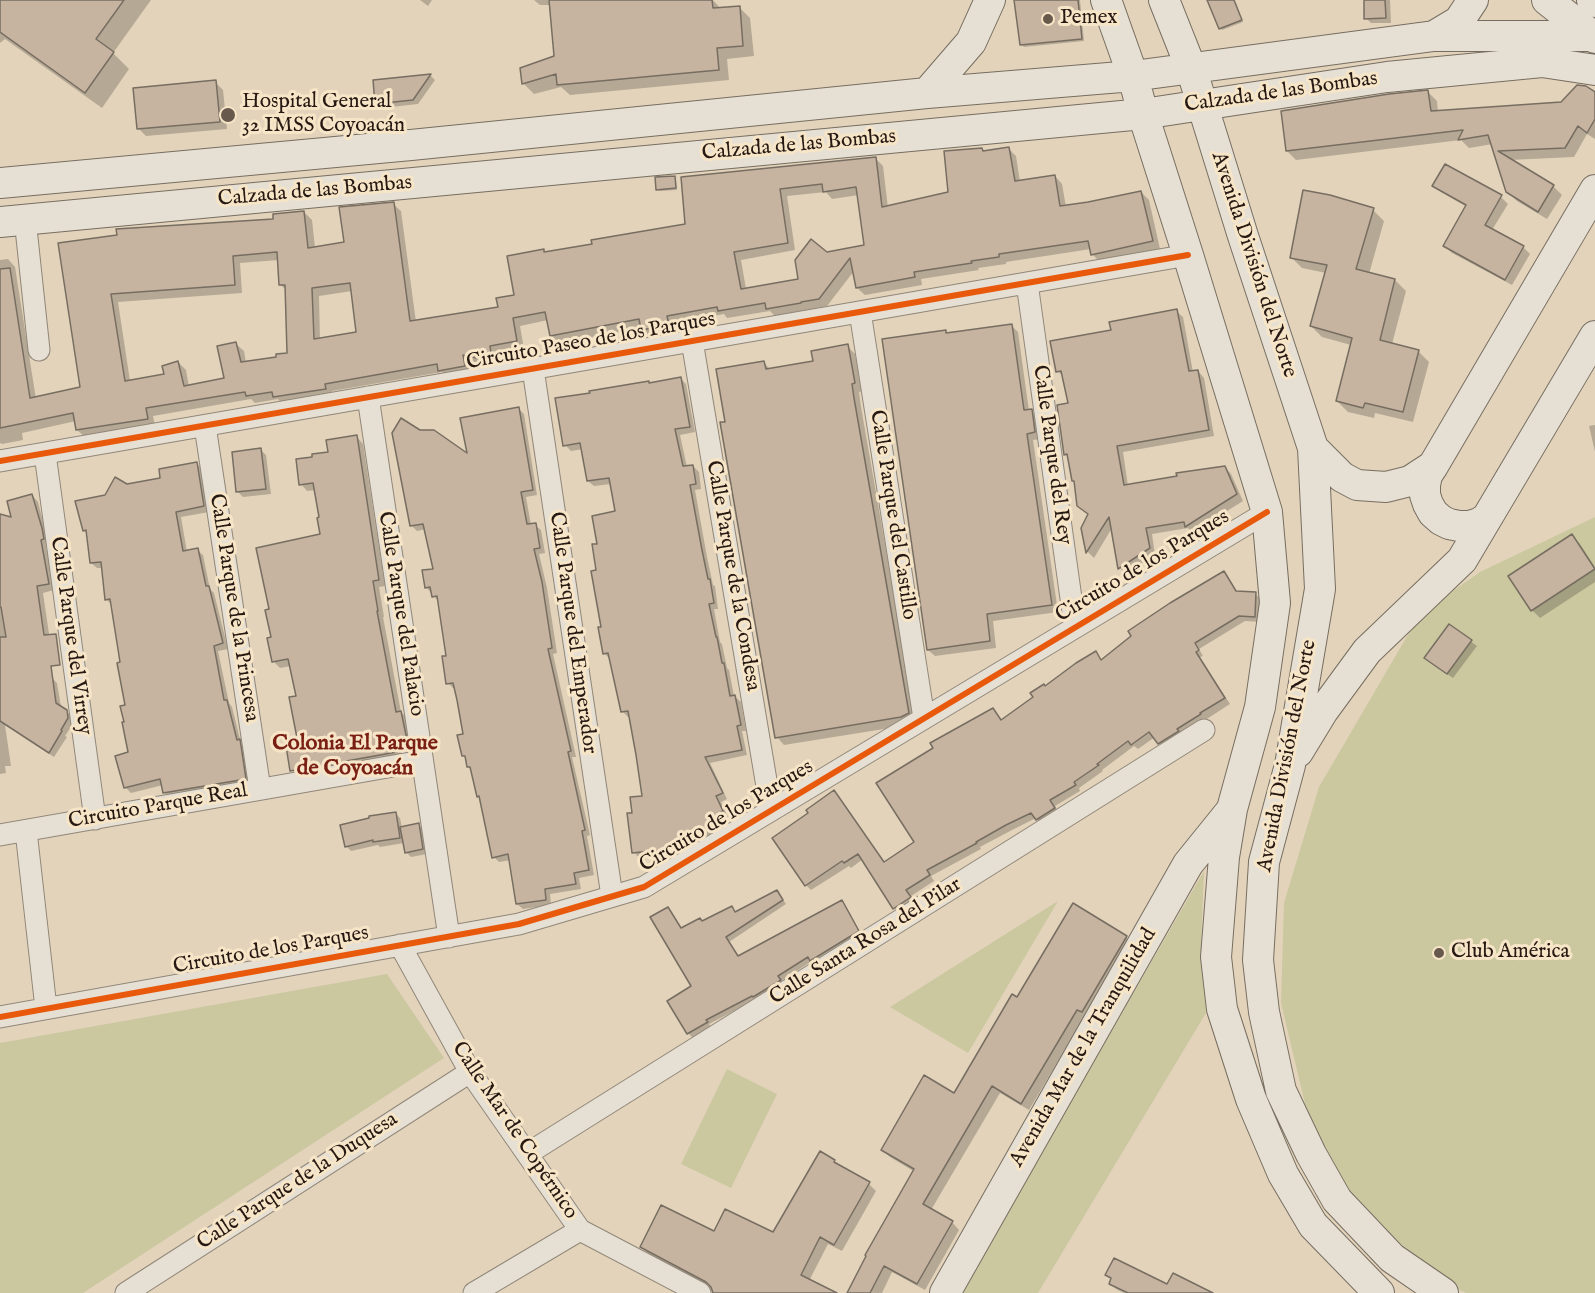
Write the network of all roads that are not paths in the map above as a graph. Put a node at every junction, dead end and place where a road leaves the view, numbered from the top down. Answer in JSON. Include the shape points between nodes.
{"nodes":[{"id":1,"x":990,"y":0,"type":"edge"},
{"id":2,"x":1106,"y":0,"type":"edge"},
{"id":3,"x":1164,"y":0,"type":"edge"},
{"id":4,"x":1473,"y":0,"type":"edge"},
{"id":5,"x":1547,"y":0,"type":"edge"},
{"id":6,"x":1434,"y":36,"type":"junction"},
{"id":7,"x":1593,"y":36,"type":"edge"},
{"id":8,"x":1191,"y":68,"type":"junction"},
{"id":9,"x":1595,"y":70,"type":"edge"},
{"id":10,"x":1133,"y":76,"type":"junction"},
{"id":11,"x":927,"y":93,"type":"junction"},
{"id":12,"x":1201,"y":104,"type":"junction"},
{"id":13,"x":1143,"y":114,"type":"junction"},
{"id":14,"x":0,"y":183,"type":"edge"},
{"id":15,"x":1595,"y":190,"type":"edge"},
{"id":16,"x":12,"y":220,"type":"edge"},
{"id":17,"x":1188,"y":255,"type":"junction"},
{"id":18,"x":1026,"y":283,"type":"junction"},
{"id":19,"x":860,"y":312,"type":"junction"},
{"id":20,"x":1595,"y":336,"type":"edge"},
{"id":21,"x":692,"y":341,"type":"junction"},
{"id":22,"x":39,"y":350,"type":"dead end"},
{"id":23,"x":533,"y":369,"type":"junction"},
{"id":24,"x":368,"y":398,"type":"junction"},
{"id":25,"x":205,"y":426,"type":"junction"},
{"id":26,"x":1313,"y":448,"type":"junction"},
{"id":27,"x":45,"y":454,"type":"junction"},
{"id":28,"x":0,"y":461,"type":"edge"},
{"id":29,"x":1432,"y":466,"type":"junction"},
{"id":30,"x":1267,"y":512,"type":"junction"},
{"id":31,"x":1487,"y":518,"type":"junction"},
{"id":32,"x":1076,"y":627,"type":"junction"},
{"id":33,"x":924,"y":718,"type":"junction"},
{"id":34,"x":1204,"y":730,"type":"dead end"},
{"id":35,"x":422,"y":761,"type":"junction"},
{"id":36,"x":1290,"y":765,"type":"junction"},
{"id":37,"x":260,"y":789,"type":"junction"},
{"id":38,"x":1232,"y":809,"type":"junction"},
{"id":39,"x":771,"y":810,"type":"junction"},
{"id":40,"x":95,"y":819,"type":"junction"},
{"id":41,"x":26,"y":831,"type":"junction"},
{"id":42,"x":0,"y":835,"type":"edge"},
{"id":43,"x":612,"y":896,"type":"junction"},
{"id":44,"x":449,"y":937,"type":"junction"},
{"id":45,"x":400,"y":945,"type":"junction"},
{"id":46,"x":46,"y":1008,"type":"junction"},
{"id":47,"x":0,"y":1017,"type":"edge"},
{"id":48,"x":470,"y":1072,"type":"junction"},
{"id":49,"x":527,"y":1154,"type":"junction"},
{"id":50,"x":580,"y":1230,"type":"junction"},
{"id":51,"x":692,"y":1291,"type":"edge"},
{"id":52,"x":126,"y":1293,"type":"edge"},
{"id":53,"x":474,"y":1293,"type":"edge"},
{"id":54,"x":945,"y":1293,"type":"edge"},
{"id":55,"x":1379,"y":1293,"type":"edge"},
{"id":56,"x":1443,"y":1293,"type":"edge"}],
"edges":[{"from":1,"to":11,"type":"main road","via":[[971,42]]},
{"from":2,"to":10,"type":"main road","name":"Avenida División del Norte"},
{"from":3,"to":8,"type":"main road","name":"Avenida División del Norte"},
{"from":4,"to":6,"type":"main road","via":[[1459,21]]},
{"from":5,"to":7,"type":"main road"},
{"from":6,"to":7,"type":"main road","name":"Calzada de las Bombas"},
{"from":6,"to":8,"type":"main road","name":"Calzada de las Bombas"},
{"from":8,"to":10,"type":"main road","name":"Calzada de las Bombas"},
{"from":8,"to":12,"type":"main road","name":"Avenida División del Norte"},
{"from":9,"to":12,"type":"main road","name":"Calzada de las Bombas","via":[[1542,62],[1387,77]]},
{"from":10,"to":11,"type":"main road","name":"Calzada de las Bombas"},
{"from":10,"to":13,"type":"main road","name":"Avenida División del Norte"},
{"from":11,"to":14,"type":"main road","name":"Calzada de las Bombas"},
{"from":12,"to":13,"type":"main road","name":"Calzada de las Bombas"},
{"from":12,"to":26,"type":"main road","name":"Avenida División del Norte"},
{"from":13,"to":16,"type":"main road","name":"Calzada de las Bombas"},
{"from":13,"to":17,"type":"main road","name":"Avenida División del Norte"},
{"from":15,"to":29,"type":"main road"},
{"from":16,"to":22,"type":"street"},
{"from":17,"to":18,"type":"street","name":"Circuito Paseo de los Parques"},
{"from":17,"to":30,"type":"main road","name":"Avenida División del Norte"},
{"from":18,"to":19,"type":"street","name":"Circuito Paseo de los Parques"},
{"from":18,"to":32,"type":"street","name":"Calle Parque del Rey"},
{"from":19,"to":21,"type":"street","name":"Circuito Paseo de los Parques"},
{"from":19,"to":33,"type":"street","name":"Calle Parque del Castillo"},
{"from":20,"to":31,"type":"main road"},
{"from":21,"to":23,"type":"street","name":"Circuito Paseo de los Parques"},
{"from":21,"to":39,"type":"street","name":"Calle Parque de la Condesa"},
{"from":23,"to":24,"type":"street","name":"Circuito Paseo de los Parques"},
{"from":23,"to":43,"type":"street","name":"Calle Parque del Emperador"},
{"from":24,"to":25,"type":"street","name":"Circuito Paseo de los Parques"},
{"from":24,"to":35,"type":"street","name":"Calle Parque del Palacio"},
{"from":25,"to":27,"type":"street","name":"Circuito Paseo de los Parques"},
{"from":25,"to":37,"type":"street","name":"Calle Parque de la Princesa"},
{"from":26,"to":29,"type":"main road","via":[[1342,477],[1357,485],[1386,487],[1410,481]]},
{"from":26,"to":36,"type":"main road","name":"Avenida División del Norte","via":[[1320,589]]},
{"from":27,"to":28,"type":"street","name":"Circuito Paseo de los Parques"},
{"from":27,"to":40,"type":"street","name":"Calle Parque del Virrey"},
{"from":29,"to":31,"type":"main road","via":[[1425,495],[1433,513],[1459,526]]},
{"from":30,"to":32,"type":"street","name":"Circuito de los Parques"},
{"from":30,"to":38,"type":"main road","name":"Avenida División del Norte","via":[[1275,603],[1260,706]]},
{"from":31,"to":36,"type":"main road","via":[[1462,560],[1367,651]]},
{"from":32,"to":33,"type":"street","name":"Circuito de los Parques"},
{"from":33,"to":39,"type":"street","name":"Circuito de los Parques"},
{"from":34,"to":49,"type":"street","name":"Calle Santa Rosa del Pilar"},
{"from":35,"to":37,"type":"street","name":"Circuito Parque Real"},
{"from":35,"to":44,"type":"street","name":"Calle Parque del Palacio"},
{"from":36,"to":56,"type":"main road","name":"Avenida División del Norte","via":[[1264,862],[1258,960],[1264,1012],[1281,1091],[1337,1200],[1392,1258]]},
{"from":37,"to":40,"type":"street","name":"Circuito Parque Real"},
{"from":38,"to":54,"type":"main road","name":"Avenida Mar de la Tranquilidad","via":[[1188,864]]},
{"from":38,"to":55,"type":"main road","name":"Avenida División del Norte","via":[[1216,957],[1221,1009],[1251,1099],[1283,1174],[1313,1225]]},
{"from":39,"to":43,"type":"street","name":"Circuito de los Parques","via":[[644,887]]},
{"from":40,"to":41,"type":"street","name":"Circuito Parque Real"},
{"from":41,"to":42,"type":"street","name":"Circuito Parque Real"},
{"from":41,"to":46,"type":"street"},
{"from":43,"to":44,"type":"street","name":"Circuito de los Parques","via":[[519,924]]},
{"from":44,"to":45,"type":"street","name":"Circuito de los Parques"},
{"from":45,"to":46,"type":"street","name":"Circuito de los Parques"},
{"from":45,"to":48,"type":"street","name":"Calle Mar de Copérnico"},
{"from":46,"to":47,"type":"street","name":"Circuito de los Parques"},
{"from":48,"to":49,"type":"street","name":"Calle Mar de Copérnico"},
{"from":48,"to":52,"type":"street","name":"Calle Parque de la Duquesa"},
{"from":49,"to":50,"type":"street","name":"Calle Mar de Copérnico"},
{"from":50,"to":51,"type":"street","name":"Calle Mar de Copérnico"},
{"from":50,"to":53,"type":"street"}]}
